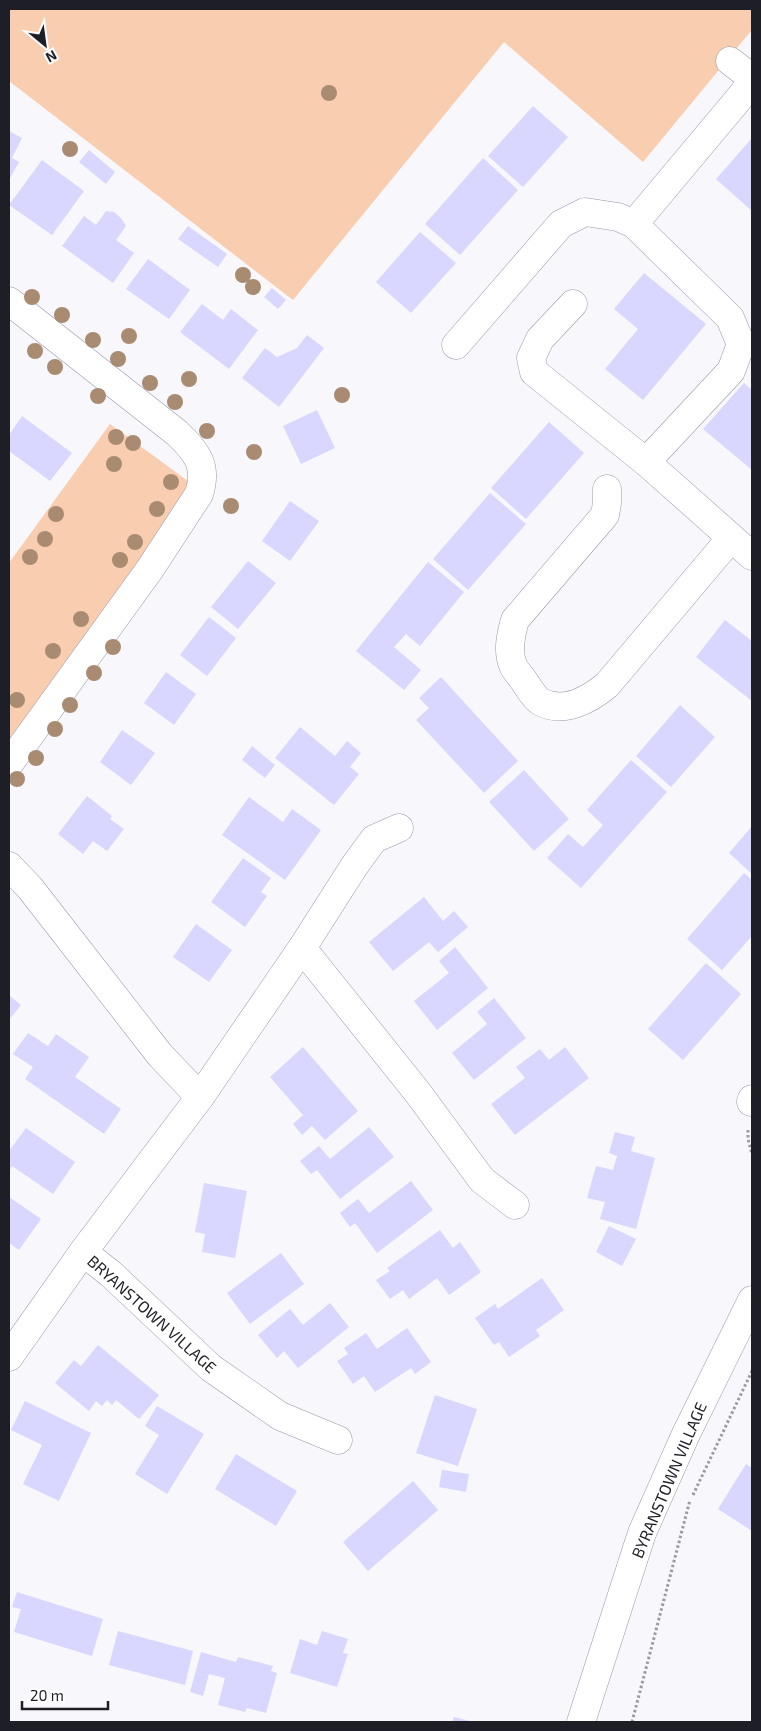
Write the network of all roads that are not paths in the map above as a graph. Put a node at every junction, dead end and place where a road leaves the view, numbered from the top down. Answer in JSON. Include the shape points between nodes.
{"nodes":[{"id":1,"x":730,"y":61,"type":"dead end"},
{"id":2,"x":752,"y":78,"type":"edge"},
{"id":3,"x":752,"y":83,"type":"edge"},
{"id":4,"x":634,"y":224,"type":"junction"},
{"id":5,"x":9,"y":301,"type":"edge"},
{"id":6,"x":572,"y":304,"type":"dead end"},
{"id":7,"x":456,"y":345,"type":"dead end"},
{"id":8,"x":646,"y":462,"type":"junction"},
{"id":9,"x":607,"y":488,"type":"dead end"},
{"id":10,"x":731,"y":538,"type":"junction"},
{"id":11,"x":752,"y":556,"type":"edge"},
{"id":12,"x":9,"y":764,"type":"edge"},
{"id":13,"x":399,"y":828,"type":"dead end"},
{"id":14,"x":9,"y":866,"type":"edge"},
{"id":15,"x":302,"y":948,"type":"junction"},
{"id":16,"x":200,"y":1097,"type":"junction"},
{"id":17,"x":515,"y":1205,"type":"dead end"},
{"id":18,"x":83,"y":1252,"type":"junction"},
{"id":19,"x":752,"y":1300,"type":"edge"},
{"id":20,"x":9,"y":1357,"type":"edge"},
{"id":21,"x":338,"y":1440,"type":"dead end"},
{"id":22,"x":581,"y":1722,"type":"edge"}],
"edges":[{"from":1,"to":2,"type":"street"},
{"from":3,"to":4,"type":"street"},
{"from":4,"to":7,"type":"street","via":[[618,217],[585,212],[560,224]]},
{"from":4,"to":8,"type":"street","via":[[730,318],[741,344],[731,371]]},
{"from":5,"to":12,"type":"street","via":[[177,433],[194,449],[202,471],[199,494],[150,569]]},
{"from":6,"to":8,"type":"street","via":[[540,339],[531,358],[534,372]]},
{"from":8,"to":10,"type":"street"},
{"from":9,"to":10,"type":"street","via":[[605,515],[515,620],[509,639],[513,665],[540,702],[574,705],[608,685]]},
{"from":10,"to":11,"type":"street"},
{"from":13,"to":15,"type":"street","name":"BRYANSTOWN VILLAGE","via":[[374,839]]},
{"from":14,"to":16,"type":"street","via":[[30,888],[160,1055]]},
{"from":15,"to":16,"type":"street","name":"BRYANSTOWN VILLAGE"},
{"from":15,"to":17,"type":"street","via":[[418,1093],[482,1180]]},
{"from":16,"to":18,"type":"street","name":"BRYANSTOWN VILLAGE"},
{"from":18,"to":20,"type":"street"},
{"from":18,"to":21,"type":"street","name":"BRYANSTOWN VILLAGE","via":[[111,1274],[211,1368],[280,1416]]},
{"from":19,"to":22,"type":"street","name":"BYRANSTOWN VILLAGE","via":[[642,1533]]}]}
